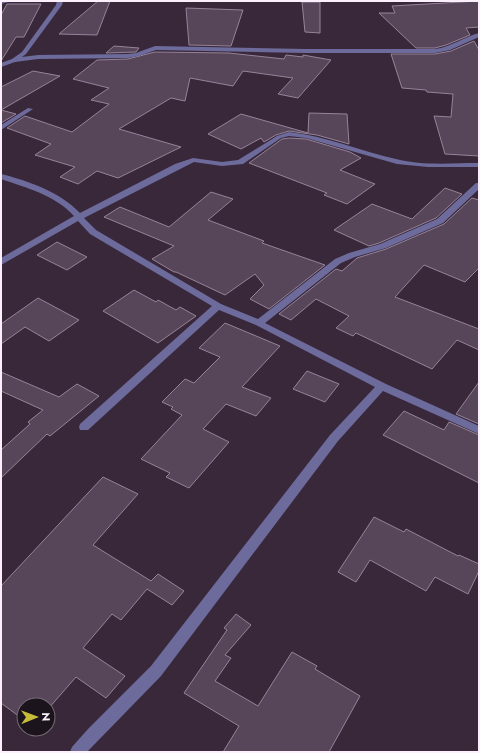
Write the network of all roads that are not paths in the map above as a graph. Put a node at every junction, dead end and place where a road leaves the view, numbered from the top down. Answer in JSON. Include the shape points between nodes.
{"nodes":[{"id":1,"x":9,"y":1,"type":"edge"},
{"id":2,"x":60,"y":1,"type":"edge"},
{"id":3,"x":1,"y":2,"type":"edge"},
{"id":4,"x":479,"y":35,"type":"edge"},
{"id":5,"x":14,"y":60,"type":"junction"},
{"id":6,"x":1,"y":65,"type":"edge"},
{"id":7,"x":30,"y":109,"type":"dead end"},
{"id":8,"x":1,"y":128,"type":"edge"},
{"id":9,"x":479,"y":165,"type":"edge"},
{"id":10,"x":1,"y":176,"type":"edge"},
{"id":11,"x":479,"y":184,"type":"edge"},
{"id":12,"x":79,"y":217,"type":"junction"},
{"id":13,"x":1,"y":262,"type":"edge"},
{"id":14,"x":218,"y":306,"type":"junction"},
{"id":15,"x":260,"y":323,"type":"junction"},
{"id":16,"x":382,"y":386,"type":"junction"},
{"id":17,"x":84,"y":427,"type":"dead end"},
{"id":18,"x":479,"y":430,"type":"edge"},
{"id":19,"x":77,"y":752,"type":"edge"}],
"edges":[{"from":1,"to":3,"type":"street"},
{"from":2,"to":5,"type":"street","via":[[24,53]]},
{"from":4,"to":5,"type":"street","via":[[450,49],[435,51],[306,52],[155,48],[128,56],[38,57]]},
{"from":5,"to":6,"type":"street"},
{"from":7,"to":8,"type":"street"},
{"from":9,"to":12,"type":"street","via":[[398,162],[307,136],[289,134],[279,137],[240,162],[222,164],[193,160]]},
{"from":10,"to":12,"type":"street","via":[[48,193],[69,206]]},
{"from":11,"to":15,"type":"street","via":[[440,221],[383,246],[338,261]]},
{"from":12,"to":13,"type":"street"},
{"from":12,"to":14,"type":"street","via":[[93,232]]},
{"from":14,"to":15,"type":"street"},
{"from":14,"to":17,"type":"street"},
{"from":15,"to":16,"type":"street"},
{"from":16,"to":18,"type":"street"},
{"from":16,"to":19,"type":"street","via":[[334,438],[156,671]]}]}
